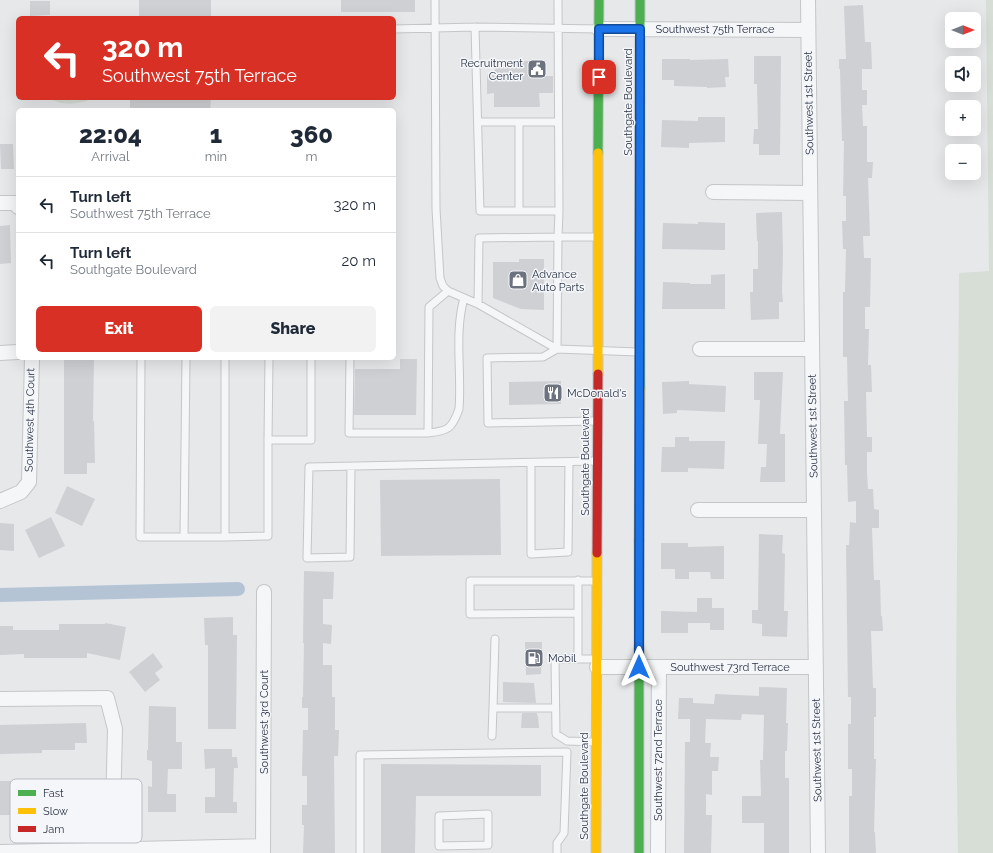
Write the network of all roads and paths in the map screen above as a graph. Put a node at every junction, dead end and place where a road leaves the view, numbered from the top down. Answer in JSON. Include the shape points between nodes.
{"nodes":[{"id":1,"x":435,"y":0,"type":"edge"},
{"id":2,"x":558,"y":0,"type":"edge"},
{"id":3,"x":599,"y":0,"type":"edge"},
{"id":4,"x":640,"y":0,"type":"edge"},
{"id":5,"x":808,"y":0,"type":"edge"},
{"id":6,"x":475,"y":27,"type":"junction"},
{"id":7,"x":435,"y":28,"type":"junction"},
{"id":8,"x":558,"y":28,"type":"junction"},
{"id":9,"x":396,"y":29,"type":"edge"},
{"id":10,"x":599,"y":29,"type":"junction"},
{"id":11,"x":640,"y":29,"type":"junction"},
{"id":12,"x":808,"y":30,"type":"junction"},
{"id":13,"x":478,"y":122,"type":"junction"},
{"id":14,"x":519,"y":122,"type":"junction"},
{"id":15,"x":557,"y":122,"type":"junction"},
{"id":16,"x":713,"y":192,"type":"dead end"},
{"id":17,"x":810,"y":193,"type":"junction"},
{"id":18,"x":0,"y":203,"type":"edge"},
{"id":19,"x":16,"y":205,"type":"edge"},
{"id":20,"x":519,"y":211,"type":"junction"},
{"id":21,"x":559,"y":211,"type":"junction"},
{"id":22,"x":599,"y":236,"type":"junction"},
{"id":23,"x":558,"y":237,"type":"junction"},
{"id":24,"x":448,"y":291,"type":"junction"},
{"id":25,"x":464,"y":298,"type":"junction"},
{"id":26,"x":478,"y":304,"type":"junction"},
{"id":27,"x":557,"y":349,"type":"junction"},
{"id":28,"x":700,"y":349,"type":"dead end"},
{"id":29,"x":812,"y":349,"type":"junction"},
{"id":30,"x":599,"y":351,"type":"junction"},
{"id":31,"x":16,"y":352,"type":"edge"},
{"id":32,"x":640,"y":352,"type":"junction"},
{"id":33,"x":0,"y":353,"type":"edge"},
{"id":34,"x":32,"y":360,"type":"edge"},
{"id":35,"x":141,"y":360,"type":"edge"},
{"id":36,"x":186,"y":360,"type":"edge"},
{"id":37,"x":226,"y":360,"type":"edge"},
{"id":38,"x":269,"y":360,"type":"edge"},
{"id":39,"x":311,"y":360,"type":"edge"},
{"id":40,"x":350,"y":360,"type":"edge"},
{"id":41,"x":598,"y":421,"type":"junction"},
{"id":42,"x":428,"y":433,"type":"junction"},
{"id":43,"x":268,"y":440,"type":"junction"},
{"id":44,"x":597,"y":461,"type":"junction"},
{"id":45,"x":569,"y":462,"type":"junction"},
{"id":46,"x":531,"y":463,"type":"junction"},
{"id":47,"x":351,"y":467,"type":"junction"},
{"id":48,"x":0,"y":500,"type":"edge"},
{"id":49,"x":698,"y":510,"type":"dead end"},
{"id":50,"x":814,"y":510,"type":"junction"},
{"id":51,"x":184,"y":537,"type":"junction"},
{"id":52,"x":225,"y":537,"type":"junction"},
{"id":53,"x":578,"y":580,"type":"junction"},
{"id":54,"x":597,"y":581,"type":"junction"},
{"id":55,"x":264,"y":592,"type":"dead end"},
{"id":56,"x":578,"y":613,"type":"junction"},
{"id":57,"x":496,"y":639,"type":"dead end"},
{"id":58,"x":578,"y":659,"type":"junction"},
{"id":59,"x":597,"y":663,"type":"junction"},
{"id":60,"x":639,"y":667,"type":"junction"},
{"id":61,"x":659,"y":667,"type":"junction"},
{"id":62,"x":816,"y":667,"type":"junction"},
{"id":63,"x":0,"y":699,"type":"edge"},
{"id":64,"x":493,"y":708,"type":"junction"},
{"id":65,"x":554,"y":708,"type":"junction"},
{"id":66,"x":492,"y":736,"type":"dead end"},
{"id":67,"x":567,"y":741,"type":"junction"},
{"id":68,"x":596,"y":742,"type":"junction"},
{"id":69,"x":567,"y":752,"type":"junction"},
{"id":70,"x":114,"y":779,"type":"edge"},
{"id":71,"x":488,"y":846,"type":"joint"},
{"id":72,"x":263,"y":850,"type":"edge"},
{"id":73,"x":0,"y":852,"type":"edge"},
{"id":74,"x":112,"y":852,"type":"edge"},
{"id":75,"x":360,"y":853,"type":"edge"},
{"id":76,"x":557,"y":853,"type":"edge"},
{"id":77,"x":596,"y":853,"type":"edge"},
{"id":78,"x":639,"y":853,"type":"edge"},
{"id":79,"x":658,"y":853,"type":"edge"},
{"id":80,"x":818,"y":853,"type":"edge"}],
"edges":[{"from":1,"to":7,"type":"lane"},
{"from":2,"to":8,"type":"lane"},
{"from":3,"to":10,"type":"main road","name":"Southgate Boulevard"},
{"from":4,"to":11,"type":"main road","name":"Southgate Boulevard"},
{"from":5,"to":12,"type":"street","name":"Southwest 1st Street"},
{"from":6,"to":7,"type":"lane"},
{"from":6,"to":8,"type":"lane"},
{"from":6,"to":13,"type":"lane"},
{"from":7,"to":9,"type":"lane"},
{"from":7,"to":24,"type":"lane","via":[[437,232],[440,278]]},
{"from":8,"to":10,"type":"lane"},
{"from":8,"to":15,"type":"lane"},
{"from":10,"to":11,"type":"street","name":"Southwest 75th Terrace"},
{"from":10,"to":22,"type":"main road","name":"Southgate Boulevard"},
{"from":11,"to":12,"type":"street","name":"Southwest 75th Terrace"},
{"from":11,"to":32,"type":"main road","name":"Southgate Boulevard"},
{"from":12,"to":17,"type":"street","name":"Southwest 1st Street"},
{"from":13,"to":14,"type":"lane"},
{"from":13,"to":20,"type":"lane","via":[[480,211]]},
{"from":14,"to":15,"type":"lane"},
{"from":14,"to":20,"type":"lane"},
{"from":15,"to":21,"type":"lane"},
{"from":16,"to":17,"type":"street"},
{"from":17,"to":29,"type":"street","name":"Southwest 1st Street"},
{"from":18,"to":19,"type":"street"},
{"from":20,"to":21,"type":"lane"},
{"from":21,"to":23,"type":"lane"},
{"from":22,"to":23,"type":"lane"},
{"from":22,"to":30,"type":"main road","name":"Southgate Boulevard"},
{"from":23,"to":26,"type":"lane","via":[[479,238]]},
{"from":23,"to":27,"type":"lane"},
{"from":24,"to":25,"type":"lane"},
{"from":24,"to":42,"type":"lane","via":[[429,307]]},
{"from":25,"to":26,"type":"lane"},
{"from":25,"to":42,"type":"lane","via":[[459,332],[459,409],[450,428],[442,432]]},
{"from":26,"to":27,"type":"lane"},
{"from":27,"to":30,"type":"lane"},
{"from":27,"to":41,"type":"lane","via":[[543,357],[487,358],[488,423]]},
{"from":28,"to":29,"type":"street"},
{"from":29,"to":50,"type":"street","name":"Southwest 1st Street"},
{"from":30,"to":32,"type":"lane"},
{"from":30,"to":41,"type":"main road","name":"Southgate Boulevard"},
{"from":31,"to":33,"type":"street"},
{"from":32,"to":60,"type":"main road","name":"Southgate Boulevard"},
{"from":34,"to":48,"type":"street","name":"Southwest 4th Court","via":[[29,482],[21,492]]},
{"from":35,"to":51,"type":"lane","via":[[140,537]]},
{"from":36,"to":51,"type":"lane"},
{"from":37,"to":52,"type":"lane"},
{"from":38,"to":43,"type":"lane"},
{"from":39,"to":43,"type":"lane","via":[[311,440]]},
{"from":40,"to":42,"type":"lane","via":[[349,433]]},
{"from":41,"to":44,"type":"main road","name":"Southgate Boulevard"},
{"from":43,"to":52,"type":"lane","via":[[268,536]]},
{"from":44,"to":45,"type":"lane"},
{"from":44,"to":54,"type":"main road","name":"Southgate Boulevard"},
{"from":45,"to":46,"type":"lane"},
{"from":45,"to":46,"type":"lane","via":[[568,552],[531,554]]},
{"from":46,"to":47,"type":"lane"},
{"from":47,"to":47,"type":"lane","via":[[309,467],[308,558],[350,557]]},
{"from":49,"to":50,"type":"street"},
{"from":50,"to":62,"type":"street","name":"Southwest 1st Street"},
{"from":51,"to":52,"type":"lane"},
{"from":53,"to":54,"type":"lane"},
{"from":53,"to":56,"type":"lane"},
{"from":53,"to":56,"type":"lane","via":[[470,581],[470,614]]},
{"from":54,"to":59,"type":"main road","name":"Southgate Boulevard"},
{"from":55,"to":72,"type":"street","name":"Southwest 3rd Court"},
{"from":56,"to":58,"type":"lane"},
{"from":57,"to":64,"type":"lane"},
{"from":58,"to":59,"type":"lane"},
{"from":58,"to":65,"type":"lane","via":[[555,660]]},
{"from":59,"to":60,"type":"street","name":"Southwest 73rd Terrace"},
{"from":59,"to":68,"type":"main road","name":"Southgate Boulevard"},
{"from":60,"to":61,"type":"street","name":"Southwest 73rd Terrace"},
{"from":60,"to":78,"type":"main road","name":"Southgate Boulevard"},
{"from":61,"to":62,"type":"street","name":"Southwest 73rd Terrace"},
{"from":61,"to":79,"type":"street","name":"Southwest 72nd Terrace"},
{"from":62,"to":80,"type":"street","name":"Southwest 1st Street"},
{"from":63,"to":70,"type":"street","via":[[108,698],[115,729]]},
{"from":64,"to":65,"type":"lane"},
{"from":64,"to":66,"type":"lane"},
{"from":65,"to":67,"type":"lane","via":[[556,734]]},
{"from":67,"to":68,"type":"lane"},
{"from":67,"to":69,"type":"lane"},
{"from":68,"to":77,"type":"main road","name":"Southgate Boulevard"},
{"from":69,"to":75,"type":"lane","via":[[360,755]]},
{"from":69,"to":76,"type":"lane","via":[[564,833],[557,843]]},
{"from":71,"to":71,"type":"lane","via":[[488,814],[439,816],[439,846]]},
{"from":72,"to":74,"type":"street"},
{"from":73,"to":74,"type":"street"}]}
